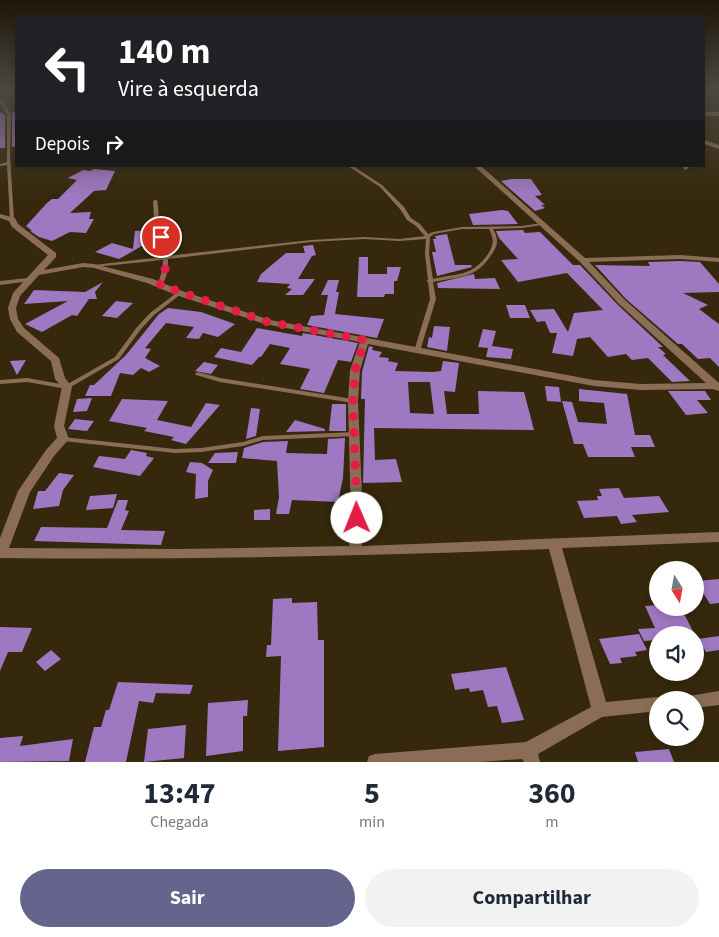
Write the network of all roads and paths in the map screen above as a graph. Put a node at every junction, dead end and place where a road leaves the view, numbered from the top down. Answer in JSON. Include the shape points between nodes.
{"nodes":[{"id":1,"x":9,"y":125,"type":"edge"},
{"id":2,"x":705,"y":142,"type":"edge"},
{"id":3,"x":719,"y":147,"type":"edge"},
{"id":4,"x":9,"y":163,"type":"junction"},
{"id":5,"x":0,"y":165,"type":"edge"},
{"id":6,"x":352,"y":167,"type":"edge"},
{"id":7,"x":478,"y":167,"type":"edge"},
{"id":8,"x":155,"y":202,"type":"dead end"},
{"id":9,"x":0,"y":216,"type":"edge"},
{"id":10,"x":12,"y":220,"type":"junction"},
{"id":11,"x":542,"y":224,"type":"junction"},
{"id":12,"x":490,"y":227,"type":"junction"},
{"id":13,"x":428,"y":237,"type":"junction"},
{"id":14,"x":166,"y":256,"type":"junction"},
{"id":15,"x":582,"y":260,"type":"junction"},
{"id":16,"x":719,"y":260,"type":"edge"},
{"id":17,"x":94,"y":266,"type":"junction"},
{"id":18,"x":38,"y":273,"type":"junction"},
{"id":19,"x":28,"y":280,"type":"junction"},
{"id":20,"x":429,"y":281,"type":"junction"},
{"id":21,"x":0,"y":283,"type":"edge"},
{"id":22,"x":160,"y":285,"type":"junction"},
{"id":23,"x":179,"y":293,"type":"junction"},
{"id":24,"x":365,"y":340,"type":"junction"},
{"id":25,"x":417,"y":351,"type":"junction"},
{"id":26,"x":198,"y":374,"type":"dead end"},
{"id":27,"x":0,"y":382,"type":"edge"},
{"id":28,"x":68,"y":387,"type":"junction"},
{"id":29,"x":718,"y":387,"type":"edge"},
{"id":30,"x":353,"y":401,"type":"junction"},
{"id":31,"x":355,"y":434,"type":"junction"},
{"id":32,"x":63,"y":439,"type":"junction"},
{"id":33,"x":719,"y":538,"type":"edge"},
{"id":34,"x":554,"y":544,"type":"junction"},
{"id":35,"x":355,"y":549,"type":"junction"},
{"id":36,"x":1,"y":553,"type":"edge"},
{"id":37,"x":719,"y":698,"type":"edge"},
{"id":38,"x":704,"y":700,"type":"edge"},
{"id":39,"x":649,"y":705,"type":"edge"},
{"id":40,"x":600,"y":710,"type":"junction"},
{"id":41,"x":530,"y":756,"type":"edge"},
{"id":42,"x":375,"y":762,"type":"edge"}],
"edges":[{"from":1,"to":4,"type":"lane"},
{"from":2,"to":3,"type":"street"},
{"from":4,"to":5,"type":"lane"},
{"from":4,"to":10,"type":"lane"},
{"from":6,"to":13,"type":"lane","via":[[381,186],[408,219]]},
{"from":7,"to":11,"type":"street"},
{"from":8,"to":14,"type":"lane","via":[[156,220]]},
{"from":9,"to":10,"type":"street"},
{"from":10,"to":18,"type":"street","via":[[53,255]]},
{"from":11,"to":12,"type":"lane"},
{"from":11,"to":15,"type":"street"},
{"from":12,"to":13,"type":"lane","via":[[434,233]]},
{"from":12,"to":20,"type":"lane","via":[[497,238],[488,261],[473,272]]},
{"from":13,"to":14,"type":"lane","via":[[325,240]]},
{"from":13,"to":20,"type":"lane"},
{"from":14,"to":17,"type":"lane"},
{"from":14,"to":22,"type":"lane"},
{"from":15,"to":16,"type":"street","via":[[680,257]]},
{"from":15,"to":29,"type":"street","via":[[622,302]]},
{"from":17,"to":18,"type":"street"},
{"from":17,"to":22,"type":"street"},
{"from":18,"to":19,"type":"street"},
{"from":19,"to":21,"type":"lane"},
{"from":19,"to":28,"type":"street","via":[[16,295],[12,308],[14,319],[20,330],[56,360],[60,379]]},
{"from":20,"to":25,"type":"lane","via":[[432,307]]},
{"from":22,"to":23,"type":"street"},
{"from":23,"to":24,"type":"street","via":[[268,322]]},
{"from":23,"to":28,"type":"lane","via":[[152,314],[117,358]]},
{"from":24,"to":25,"type":"street"},
{"from":24,"to":30,"type":"street","via":[[355,370]]},
{"from":25,"to":29,"type":"street","via":[[594,383]]},
{"from":26,"to":30,"type":"lane"},
{"from":27,"to":28,"type":"lane","via":[[26,380]]},
{"from":28,"to":32,"type":"street","via":[[59,426]]},
{"from":30,"to":31,"type":"street"},
{"from":31,"to":32,"type":"lane","via":[[263,438],[242,444],[184,451]]},
{"from":31,"to":35,"type":"street"},
{"from":32,"to":36,"type":"street","via":[[24,491]]},
{"from":33,"to":34,"type":"street"},
{"from":34,"to":35,"type":"street"},
{"from":34,"to":40,"type":"street"},
{"from":35,"to":36,"type":"street","via":[[172,554]]},
{"from":37,"to":38,"type":"street"},
{"from":39,"to":40,"type":"street"},
{"from":40,"to":41,"type":"street"},
{"from":41,"to":42,"type":"street"}]}
